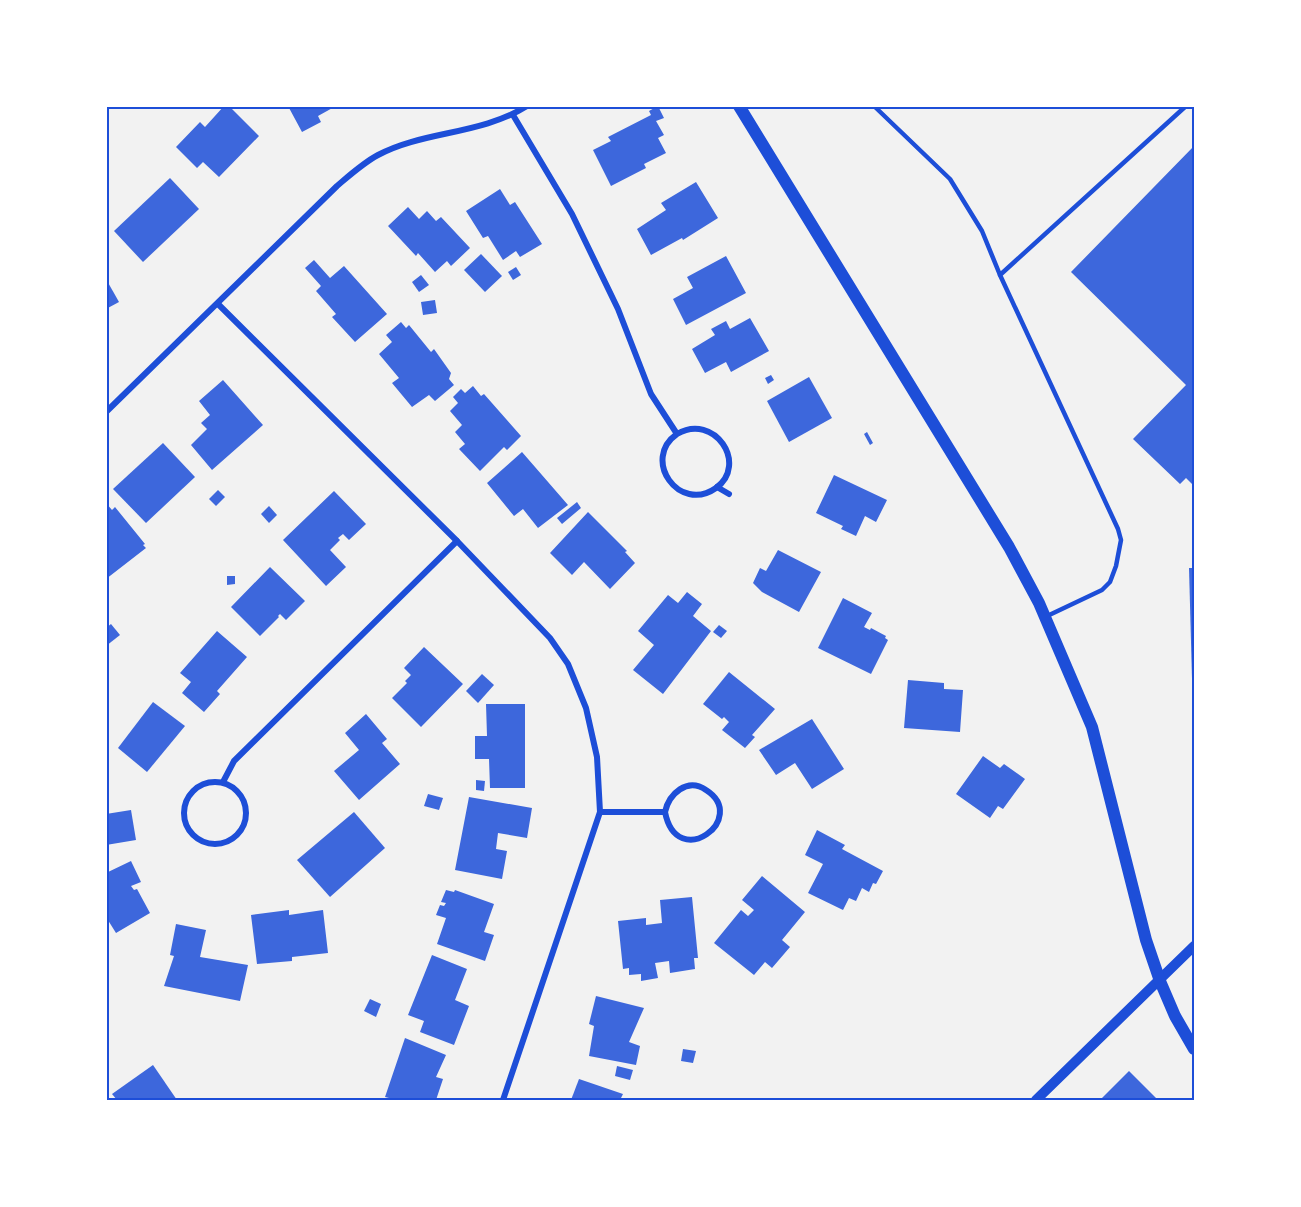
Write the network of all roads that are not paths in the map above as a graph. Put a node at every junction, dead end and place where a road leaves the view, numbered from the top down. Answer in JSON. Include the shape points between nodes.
{"nodes":[{"id":1,"x":526,"y":106,"type":"edge"},
{"id":2,"x":739,"y":106,"type":"edge"},
{"id":3,"x":874,"y":106,"type":"edge"},
{"id":4,"x":1186,"y":106,"type":"edge"},
{"id":5,"x":513,"y":115,"type":"junction"},
{"id":6,"x":1000,"y":275,"type":"junction"},
{"id":7,"x":218,"y":304,"type":"junction"},
{"id":8,"x":106,"y":412,"type":"edge"},
{"id":9,"x":677,"y":434,"type":"junction"},
{"id":10,"x":717,"y":487,"type":"junction"},
{"id":11,"x":729,"y":494,"type":"dead end"},
{"id":12,"x":457,"y":541,"type":"junction"},
{"id":13,"x":1045,"y":617,"type":"junction"},
{"id":14,"x":223,"y":782,"type":"junction"},
{"id":15,"x":600,"y":812,"type":"junction"},
{"id":16,"x":665,"y":812,"type":"junction"},
{"id":17,"x":1194,"y":946,"type":"edge"},
{"id":18,"x":1160,"y":981,"type":"junction"},
{"id":19,"x":1194,"y":1049,"type":"edge"},
{"id":20,"x":502,"y":1101,"type":"edge"},
{"id":21,"x":1036,"y":1101,"type":"edge"}],
"edges":[{"from":1,"to":5,"type":"street"},
{"from":2,"to":13,"type":"main road","via":[[1009,547]]},
{"from":3,"to":6,"type":"lane","via":[[950,179],[982,231]]},
{"from":4,"to":6,"type":"lane"},
{"from":5,"to":7,"type":"street","via":[[379,154],[337,186]]},
{"from":5,"to":9,"type":"street","via":[[572,214],[618,309],[651,393]]},
{"from":6,"to":13,"type":"lane","via":[[1121,540],[1110,582],[1102,590]]},
{"from":7,"to":8,"type":"street"},
{"from":7,"to":12,"type":"street"},
{"from":9,"to":10,"type":"street","via":[[684,430],[707,430],[724,445],[728,467]]},
{"from":9,"to":10,"type":"street","via":[[663,456],[667,479],[674,488],[696,495]]},
{"from":10,"to":11,"type":"street"},
{"from":12,"to":14,"type":"street","via":[[234,761]]},
{"from":12,"to":15,"type":"street","via":[[550,638],[568,664],[586,708],[597,757]]},
{"from":13,"to":18,"type":"main road","via":[[1092,727]]},
{"from":14,"to":14,"type":"street","via":[[212,781],[192,790],[183,810],[189,831],[207,843],[228,842],[244,826],[245,804],[241,794]]},
{"from":15,"to":16,"type":"street"},
{"from":15,"to":20,"type":"street"},
{"from":16,"to":16,"type":"street","via":[[673,832],[692,840],[712,832],[720,813],[712,794],[693,785],[674,793]]},
{"from":17,"to":18,"type":"street"},
{"from":18,"to":19,"type":"main road"},
{"from":18,"to":21,"type":"street"}]}
